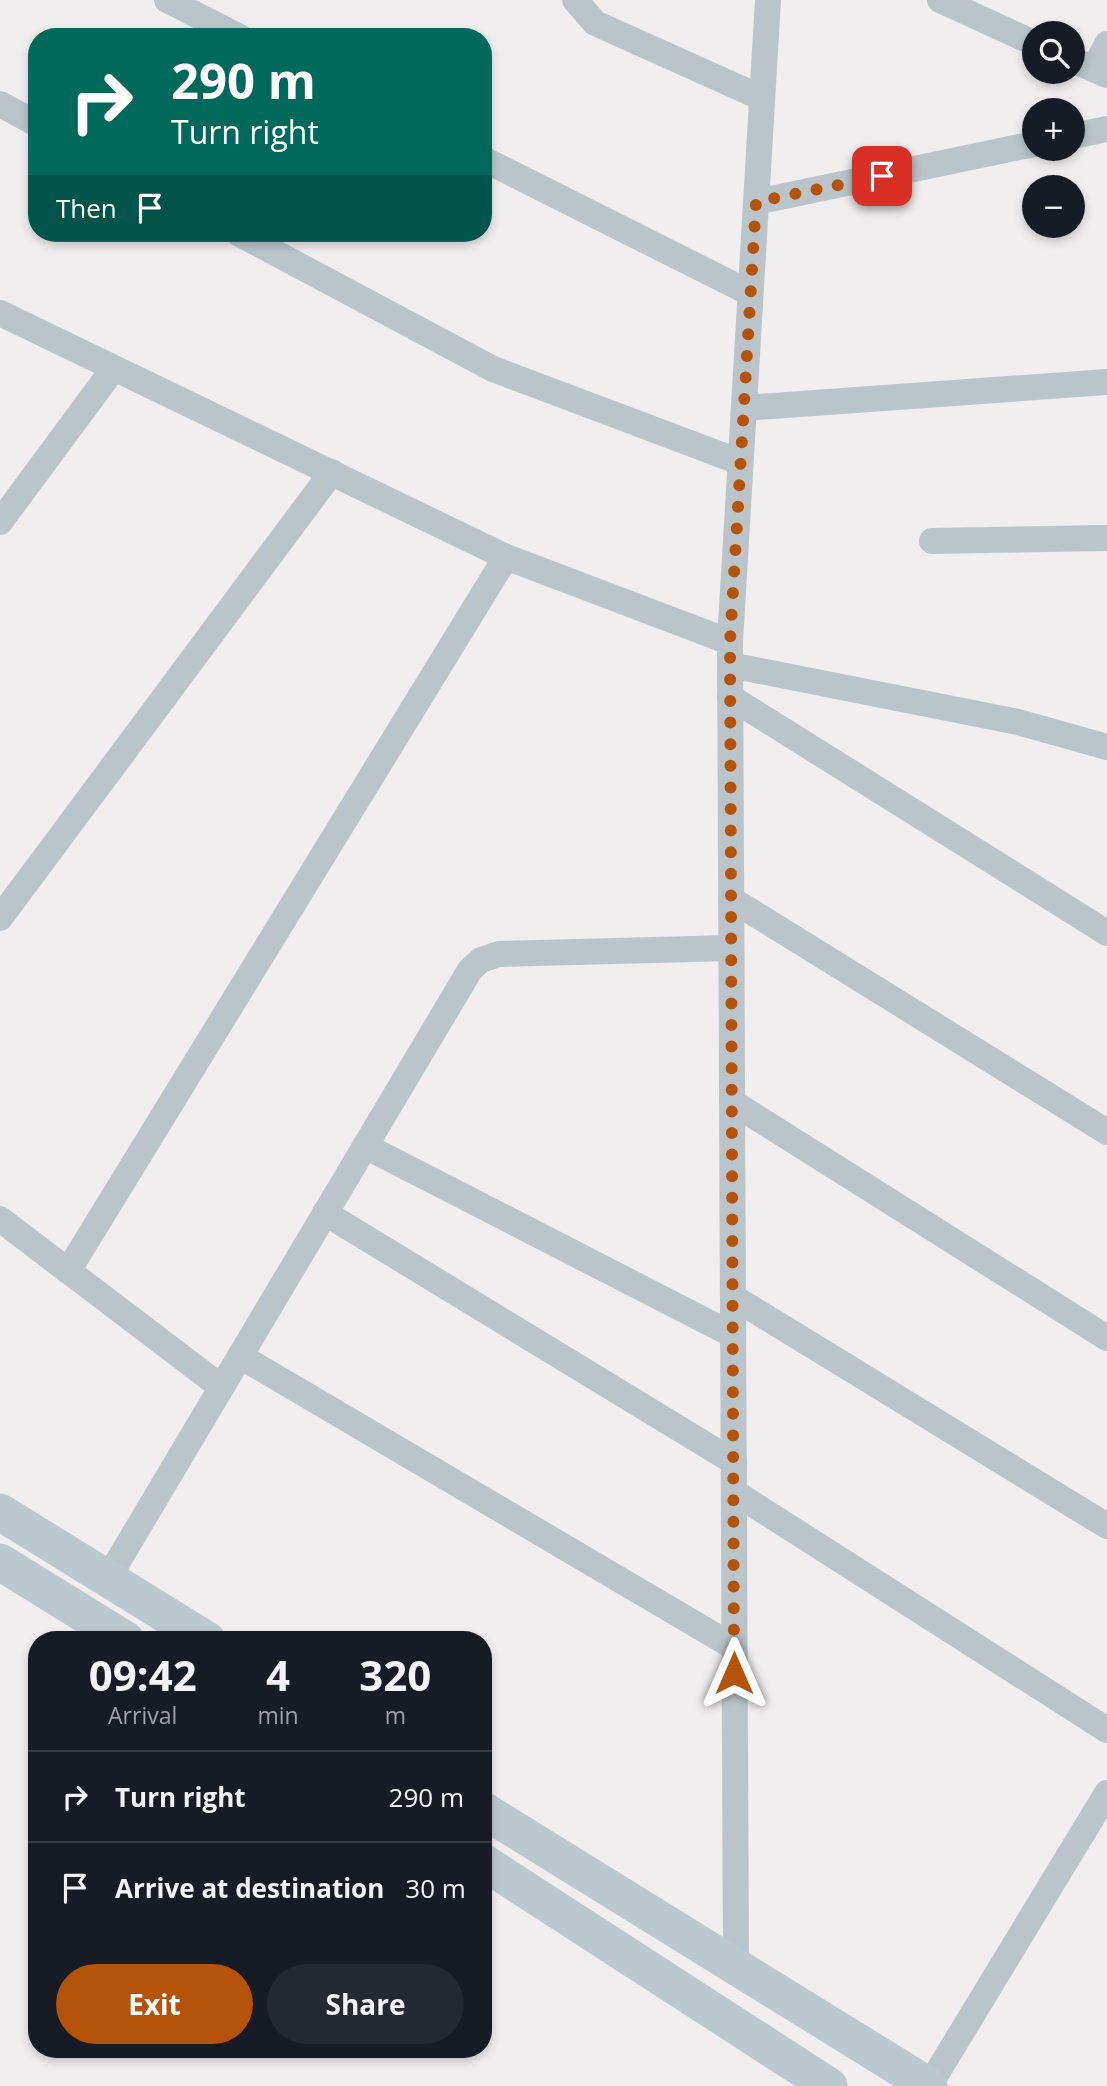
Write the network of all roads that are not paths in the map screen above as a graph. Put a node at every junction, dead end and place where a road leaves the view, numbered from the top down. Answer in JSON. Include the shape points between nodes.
{"nodes":[{"id":1,"x":167,"y":0,"type":"edge"},
{"id":2,"x":575,"y":0,"type":"edge"},
{"id":3,"x":768,"y":0,"type":"edge"},
{"id":4,"x":940,"y":0,"type":"edge"},
{"id":5,"x":222,"y":28,"type":"edge"},
{"id":6,"x":1022,"y":38,"type":"edge"},
{"id":7,"x":1107,"y":44,"type":"edge"},
{"id":8,"x":1091,"y":68,"type":"edge"},
{"id":9,"x":762,"y":99,"type":"junction"},
{"id":10,"x":0,"y":104,"type":"edge"},
{"id":11,"x":28,"y":119,"type":"edge"},
{"id":12,"x":1107,"y":129,"type":"edge"},
{"id":13,"x":1085,"y":134,"type":"edge"},
{"id":14,"x":1022,"y":147,"type":"edge"},
{"id":15,"x":492,"y":164,"type":"edge"},
{"id":16,"x":756,"y":202,"type":"junction"},
{"id":17,"x":255,"y":242,"type":"edge"},
{"id":18,"x":750,"y":293,"type":"junction"},
{"id":19,"x":0,"y":313,"type":"edge"},
{"id":20,"x":114,"y":368,"type":"junction"},
{"id":21,"x":1107,"y":382,"type":"edge"},
{"id":22,"x":744,"y":408,"type":"junction"},
{"id":23,"x":740,"y":462,"type":"junction"},
{"id":24,"x":332,"y":472,"type":"junction"},
{"id":25,"x":0,"y":523,"type":"edge"},
{"id":26,"x":1107,"y":538,"type":"edge"},
{"id":27,"x":932,"y":541,"type":"dead end"},
{"id":28,"x":506,"y":556,"type":"junction"},
{"id":29,"x":730,"y":654,"type":"junction"},
{"id":30,"x":730,"y":697,"type":"junction"},
{"id":31,"x":1107,"y":747,"type":"edge"},
{"id":32,"x":731,"y":899,"type":"junction"},
{"id":33,"x":0,"y":918,"type":"edge"},
{"id":34,"x":1107,"y":933,"type":"edge"},
{"id":35,"x":731,"y":948,"type":"junction"},
{"id":36,"x":732,"y":1101,"type":"junction"},
{"id":37,"x":1107,"y":1132,"type":"edge"},
{"id":38,"x":365,"y":1146,"type":"junction"},
{"id":39,"x":325,"y":1213,"type":"junction"},
{"id":40,"x":0,"y":1219,"type":"edge"},
{"id":41,"x":68,"y":1270,"type":"junction"},
{"id":42,"x":733,"y":1297,"type":"junction"},
{"id":43,"x":733,"y":1335,"type":"junction"},
{"id":44,"x":1107,"y":1338,"type":"edge"},
{"id":45,"x":240,"y":1356,"type":"junction"},
{"id":46,"x":221,"y":1387,"type":"junction"},
{"id":47,"x":734,"y":1462,"type":"junction"},
{"id":48,"x":734,"y":1492,"type":"junction"},
{"id":49,"x":0,"y":1511,"type":"edge"},
{"id":50,"x":1107,"y":1526,"type":"edge"},
{"id":51,"x":0,"y":1562,"type":"edge"},
{"id":52,"x":108,"y":1578,"type":"junction"},
{"id":53,"x":111,"y":1631,"type":"edge"},
{"id":54,"x":193,"y":1631,"type":"edge"},
{"id":55,"x":734,"y":1647,"type":"junction"},
{"id":56,"x":1107,"y":1730,"type":"edge"},
{"id":57,"x":1105,"y":1800,"type":"edge"},
{"id":58,"x":492,"y":1816,"type":"edge"},
{"id":59,"x":492,"y":1867,"type":"edge"},
{"id":60,"x":736,"y":1966,"type":"junction"},
{"id":61,"x":829,"y":2086,"type":"edge"},
{"id":62,"x":929,"y":2086,"type":"edge"}],
"edges":[{"from":1,"to":5,"type":"street"},
{"from":2,"to":9,"type":"street","via":[[595,23]]},
{"from":3,"to":9,"type":"street"},
{"from":4,"to":6,"type":"street"},
{"from":7,"to":8,"type":"street"},
{"from":9,"to":16,"type":"street"},
{"from":10,"to":11,"type":"street"},
{"from":12,"to":13,"type":"street"},
{"from":14,"to":16,"type":"street"},
{"from":15,"to":18,"type":"street"},
{"from":16,"to":18,"type":"street"},
{"from":17,"to":23,"type":"street","via":[[493,369]]},
{"from":18,"to":22,"type":"street"},
{"from":19,"to":20,"type":"street"},
{"from":20,"to":24,"type":"street"},
{"from":20,"to":25,"type":"street"},
{"from":21,"to":22,"type":"street"},
{"from":22,"to":23,"type":"street"},
{"from":23,"to":29,"type":"street"},
{"from":24,"to":28,"type":"street"},
{"from":24,"to":33,"type":"street"},
{"from":26,"to":27,"type":"street"},
{"from":28,"to":29,"type":"street"},
{"from":28,"to":41,"type":"street"},
{"from":29,"to":30,"type":"street"},
{"from":29,"to":31,"type":"street"},
{"from":30,"to":32,"type":"street"},
{"from":30,"to":34,"type":"street"},
{"from":32,"to":35,"type":"street"},
{"from":32,"to":37,"type":"street"},
{"from":35,"to":36,"type":"street"},
{"from":35,"to":38,"type":"street","via":[[499,954],[481,960],[470,970]]},
{"from":36,"to":42,"type":"street"},
{"from":36,"to":44,"type":"street"},
{"from":38,"to":39,"type":"street"},
{"from":38,"to":43,"type":"street"},
{"from":39,"to":45,"type":"street"},
{"from":39,"to":47,"type":"street"},
{"from":40,"to":41,"type":"street"},
{"from":41,"to":46,"type":"street"},
{"from":42,"to":43,"type":"street"},
{"from":42,"to":50,"type":"street"},
{"from":43,"to":47,"type":"street"},
{"from":45,"to":46,"type":"street"},
{"from":45,"to":55,"type":"street"},
{"from":46,"to":52,"type":"street"},
{"from":47,"to":48,"type":"street"},
{"from":48,"to":55,"type":"street"},
{"from":48,"to":56,"type":"street"},
{"from":49,"to":52,"type":"street"},
{"from":51,"to":53,"type":"street"},
{"from":52,"to":54,"type":"street"},
{"from":55,"to":60,"type":"street"},
{"from":57,"to":62,"type":"street"},
{"from":58,"to":60,"type":"street"},
{"from":59,"to":61,"type":"street"},
{"from":60,"to":62,"type":"street"}]}
